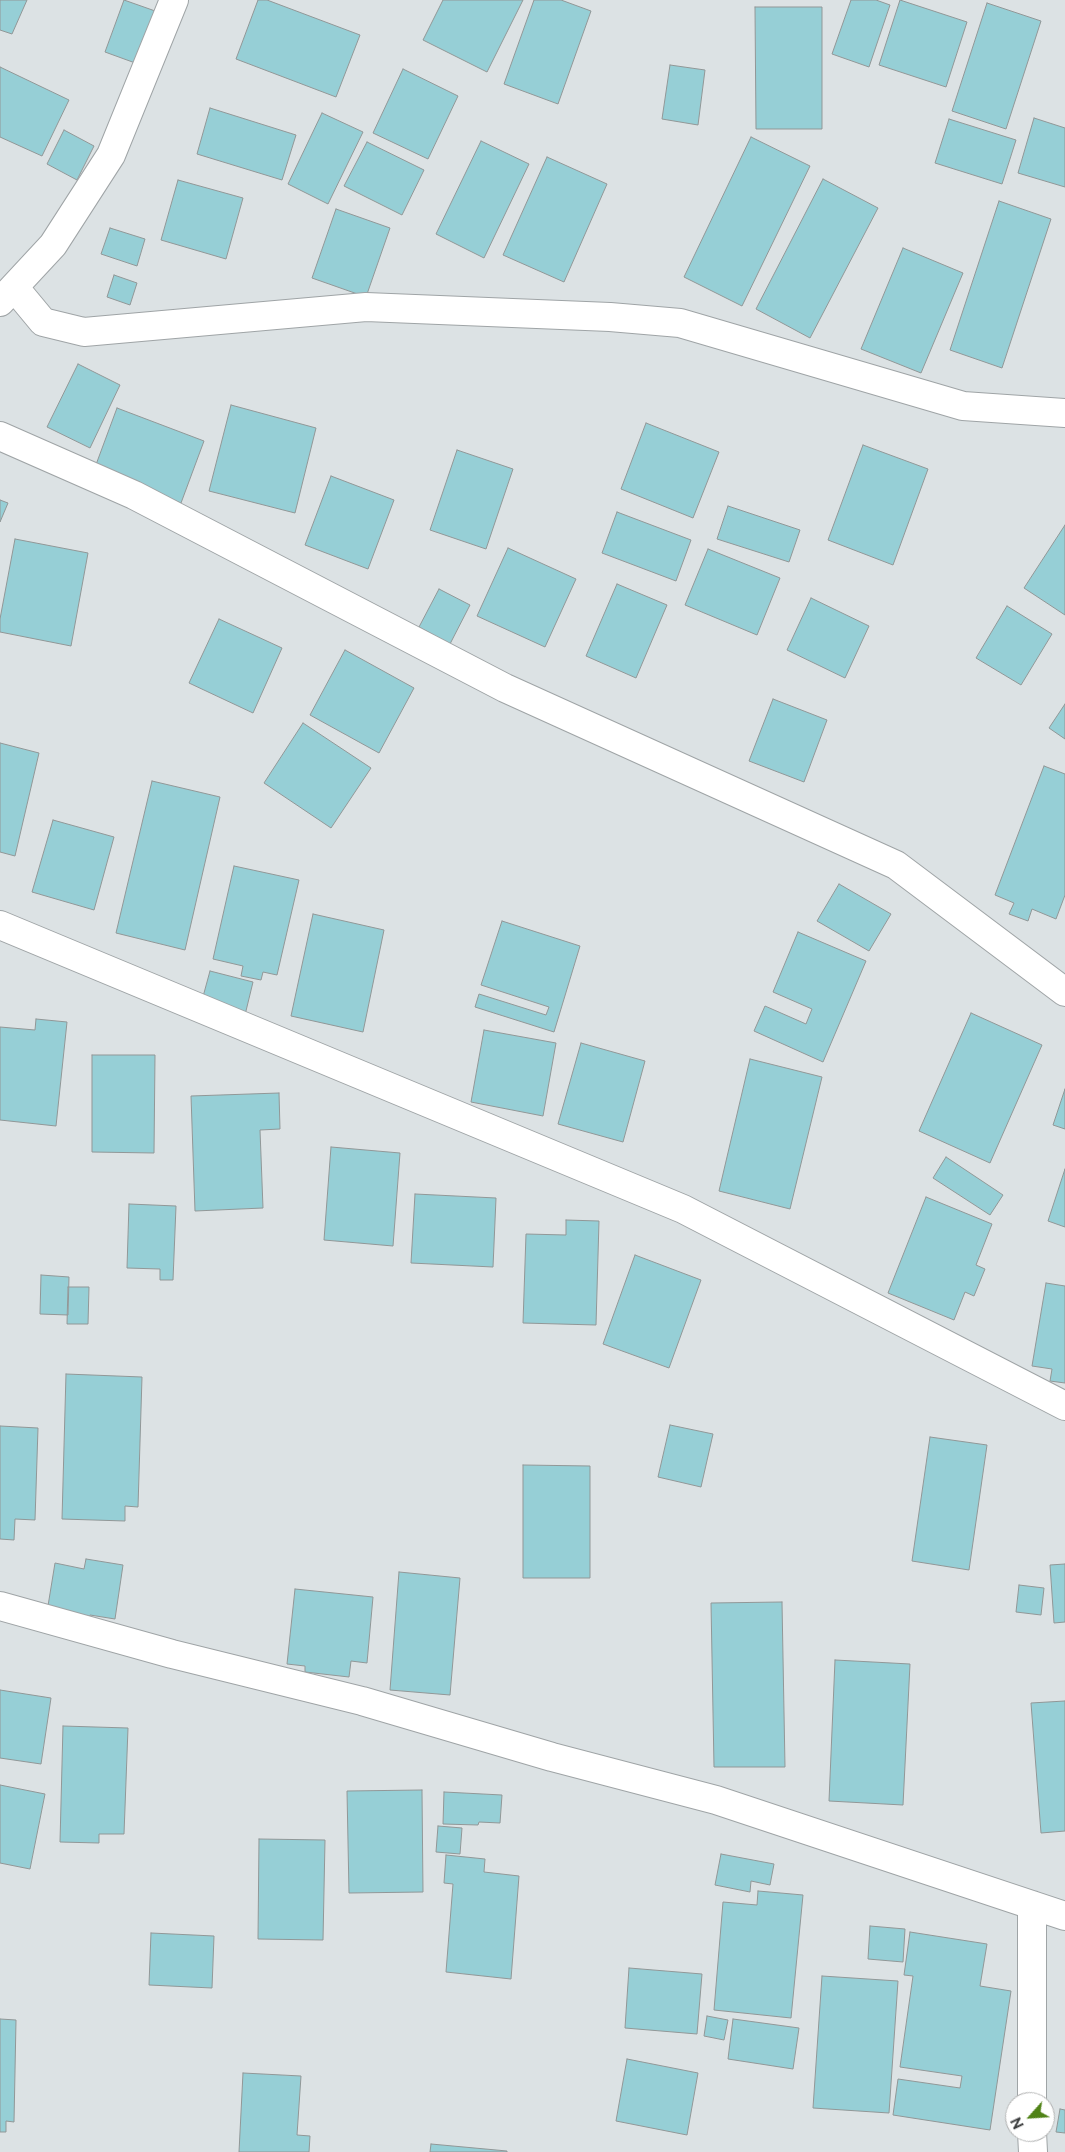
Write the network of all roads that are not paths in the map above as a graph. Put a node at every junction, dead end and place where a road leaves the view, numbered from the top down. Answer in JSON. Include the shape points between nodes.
{"nodes":[{"id":1,"x":174,"y":0,"type":"edge"},
{"id":2,"x":7,"y":295,"type":"edge"},
{"id":3,"x":1065,"y":413,"type":"edge"},
{"id":4,"x":0,"y":436,"type":"edge"},
{"id":5,"x":0,"y":925,"type":"edge"},
{"id":6,"x":1065,"y":992,"type":"edge"},
{"id":7,"x":1065,"y":1406,"type":"edge"},
{"id":8,"x":0,"y":1606,"type":"edge"},
{"id":9,"x":1032,"y":1905,"type":"junction"},
{"id":10,"x":1065,"y":1916,"type":"edge"},
{"id":11,"x":1032,"y":2092,"type":"edge"}],
"edges":[{"from":1,"to":2,"type":"street","via":[[111,155],[53,245]]},
{"from":2,"to":3,"type":"street","via":[[43,322],[84,332],[366,307],[680,323],[963,406]]},
{"from":4,"to":6,"type":"street","via":[[134,495],[505,688],[896,865]]},
{"from":5,"to":7,"type":"street","via":[[683,1209]]},
{"from":8,"to":9,"type":"street","via":[[172,1654],[362,1701],[552,1757],[716,1800]]},
{"from":9,"to":10,"type":"street"},
{"from":9,"to":11,"type":"street"}]}
